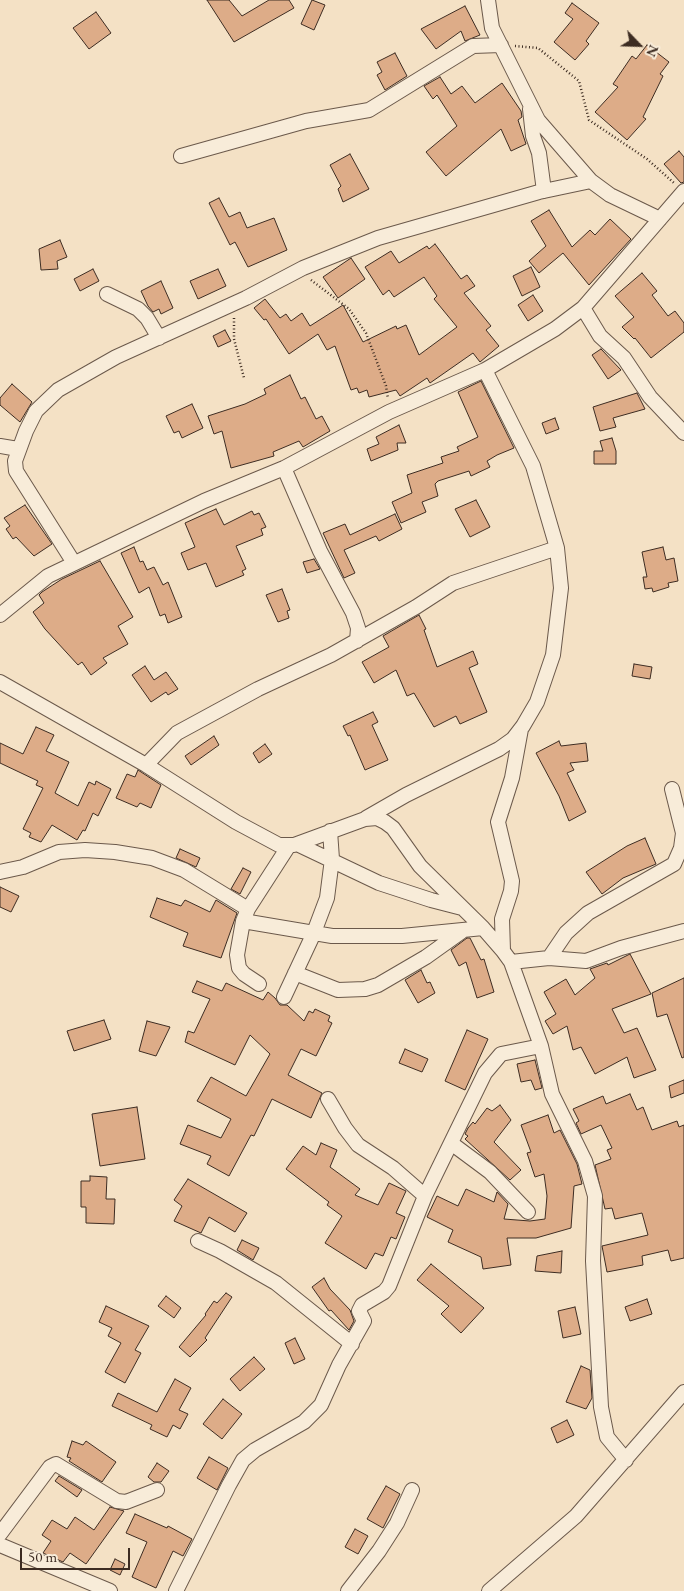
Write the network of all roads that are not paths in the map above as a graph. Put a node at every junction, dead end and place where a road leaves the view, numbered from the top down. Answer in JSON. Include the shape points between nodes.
{"nodes":[{"id":1,"x":488,"y":0,"type":"edge"},
{"id":2,"x":501,"y":45,"type":"junction"},
{"id":3,"x":530,"y":105,"type":"junction"},
{"id":4,"x":181,"y":156,"type":"dead end"},
{"id":5,"x":591,"y":182,"type":"junction"},
{"id":6,"x":544,"y":191,"type":"junction"},
{"id":7,"x":684,"y":192,"type":"edge"},
{"id":8,"x":660,"y":220,"type":"junction"},
{"id":9,"x":107,"y":294,"type":"dead end"},
{"id":10,"x":583,"y":308,"type":"junction"},
{"id":11,"x":158,"y":338,"type":"junction"},
{"id":12,"x":485,"y":370,"type":"junction"},
{"id":13,"x":684,"y":433,"type":"edge"},
{"id":14,"x":0,"y":446,"type":"edge"},
{"id":15,"x":18,"y":449,"type":"junction"},
{"id":16,"x":284,"y":468,"type":"junction"},
{"id":17,"x":557,"y":548,"type":"junction"},
{"id":18,"x":74,"y":563,"type":"junction"},
{"id":19,"x":0,"y":615,"type":"edge"},
{"id":20,"x":357,"y":641,"type":"junction"},
{"id":21,"x":0,"y":682,"type":"edge"},
{"id":22,"x":521,"y":728,"type":"junction"},
{"id":23,"x":146,"y":764,"type":"junction"},
{"id":24,"x":672,"y":789,"type":"dead end"},
{"id":25,"x":365,"y":819,"type":"junction"},
{"id":26,"x":330,"y":831,"type":"junction"},
{"id":27,"x":293,"y":845,"type":"junction"},
{"id":28,"x":332,"y":859,"type":"junction"},
{"id":29,"x":0,"y":872,"type":"edge"},
{"id":30,"x":462,"y":908,"type":"junction"},
{"id":31,"x":246,"y":915,"type":"junction"},
{"id":32,"x":483,"y":928,"type":"junction"},
{"id":33,"x":684,"y":930,"type":"edge"},
{"id":34,"x":462,"y":931,"type":"junction"},
{"id":35,"x":313,"y":935,"type":"junction"},
{"id":36,"x":507,"y":957,"type":"junction"},
{"id":37,"x":548,"y":958,"type":"junction"},
{"id":38,"x":295,"y":973,"type":"junction"},
{"id":39,"x":259,"y":984,"type":"dead end"},
{"id":40,"x":284,"y":997,"type":"dead end"},
{"id":41,"x":541,"y":1046,"type":"junction"},
{"id":42,"x":328,"y":1099,"type":"dead end"},
{"id":43,"x":451,"y":1143,"type":"junction"},
{"id":44,"x":426,"y":1196,"type":"junction"},
{"id":45,"x":528,"y":1212,"type":"dead end"},
{"id":46,"x":198,"y":1241,"type":"dead end"},
{"id":47,"x":352,"y":1344,"type":"junction"},
{"id":48,"x":684,"y":1392,"type":"edge"},
{"id":49,"x":626,"y":1460,"type":"junction"},
{"id":50,"x":157,"y":1490,"type":"dead end"},
{"id":51,"x":412,"y":1490,"type":"dead end"},
{"id":52,"x":0,"y":1534,"type":"edge"},
{"id":53,"x":0,"y":1544,"type":"edge"},
{"id":54,"x":81,"y":1586,"type":"edge"},
{"id":55,"x":110,"y":1591,"type":"edge"},
{"id":56,"x":176,"y":1591,"type":"edge"},
{"id":57,"x":348,"y":1591,"type":"edge"},
{"id":58,"x":489,"y":1591,"type":"edge"}],
"edges":[{"from":1,"to":2,"type":"street","via":[[492,28]]},
{"from":2,"to":3,"type":"street"},
{"from":2,"to":4,"type":"street","via":[[473,46],[369,110],[306,121]]},
{"from":3,"to":5,"type":"street","via":[[555,142]]},
{"from":3,"to":6,"type":"street"},
{"from":5,"to":6,"type":"street"},
{"from":5,"to":8,"type":"street"},
{"from":6,"to":11,"type":"street","via":[[378,238],[304,268]]},
{"from":7,"to":8,"type":"street"},
{"from":8,"to":10,"type":"street"},
{"from":9,"to":11,"type":"street","via":[[138,309]]},
{"from":10,"to":12,"type":"street"},
{"from":10,"to":13,"type":"street","via":[[600,336],[624,358],[650,397]]},
{"from":11,"to":15,"type":"street","via":[[116,357],[58,390],[36,411]]},
{"from":12,"to":16,"type":"street","via":[[390,412]]},
{"from":12,"to":17,"type":"street","via":[[533,466]]},
{"from":14,"to":15,"type":"street"},
{"from":15,"to":18,"type":"street","via":[[16,471]]},
{"from":16,"to":18,"type":"street","via":[[204,501]]},
{"from":16,"to":20,"type":"street","via":[[320,551],[353,613],[358,628]]},
{"from":17,"to":20,"type":"street","via":[[453,583]]},
{"from":17,"to":22,"type":"street","via":[[561,588],[552,655],[536,702]]},
{"from":18,"to":19,"type":"street","via":[[48,576]]},
{"from":20,"to":23,"type":"street","via":[[177,733]]},
{"from":21,"to":23,"type":"street"},
{"from":22,"to":25,"type":"street","via":[[499,749]]},
{"from":22,"to":36,"type":"street","via":[[512,778],[498,822],[512,881],[502,919]]},
{"from":23,"to":27,"type":"street","via":[[267,840]]},
{"from":24,"to":37,"type":"street","via":[[682,833],[681,848],[674,864],[588,913],[566,933]]},
{"from":25,"to":26,"type":"street"},
{"from":25,"to":30,"type":"street","via":[[376,818],[393,828],[420,866]]},
{"from":26,"to":27,"type":"street"},
{"from":26,"to":28,"type":"street"},
{"from":27,"to":28,"type":"street"},
{"from":27,"to":31,"type":"street"},
{"from":28,"to":30,"type":"street","via":[[379,883]]},
{"from":28,"to":35,"type":"street","via":[[327,898]]},
{"from":29,"to":31,"type":"street","via":[[23,867],[59,852],[85,850],[152,858],[184,870]]},
{"from":30,"to":32,"type":"street"},
{"from":31,"to":35,"type":"street"},
{"from":31,"to":39,"type":"street","via":[[237,955],[239,968]]},
{"from":32,"to":34,"type":"street"},
{"from":32,"to":36,"type":"street"},
{"from":33,"to":37,"type":"street","via":[[586,961]]},
{"from":34,"to":35,"type":"street","via":[[402,936]]},
{"from":34,"to":38,"type":"street","via":[[426,957],[365,989],[338,990]]},
{"from":35,"to":38,"type":"street"},
{"from":36,"to":37,"type":"street"},
{"from":36,"to":41,"type":"street"},
{"from":38,"to":40,"type":"street"},
{"from":41,"to":43,"type":"street","via":[[501,1054],[493,1061]]},
{"from":41,"to":49,"type":"street","via":[[552,1094],[585,1160],[595,1196],[594,1261],[601,1407],[607,1437]]},
{"from":42,"to":44,"type":"street","via":[[358,1145],[393,1168]]},
{"from":43,"to":44,"type":"street"},
{"from":43,"to":45,"type":"street","via":[[490,1172]]},
{"from":44,"to":47,"type":"street","via":[[389,1286],[366,1301],[359,1311],[364,1321]]},
{"from":46,"to":47,"type":"street","via":[[276,1284]]},
{"from":47,"to":56,"type":"street","via":[[321,1405],[304,1422],[243,1460]]},
{"from":48,"to":49,"type":"street"},
{"from":49,"to":58,"type":"street","via":[[576,1516]]},
{"from":50,"to":52,"type":"street","via":[[126,1502],[118,1501],[56,1464],[50,1467]]},
{"from":51,"to":57,"type":"street","via":[[379,1551]]},
{"from":53,"to":54,"type":"street"},
{"from":54,"to":55,"type":"street"}]}
